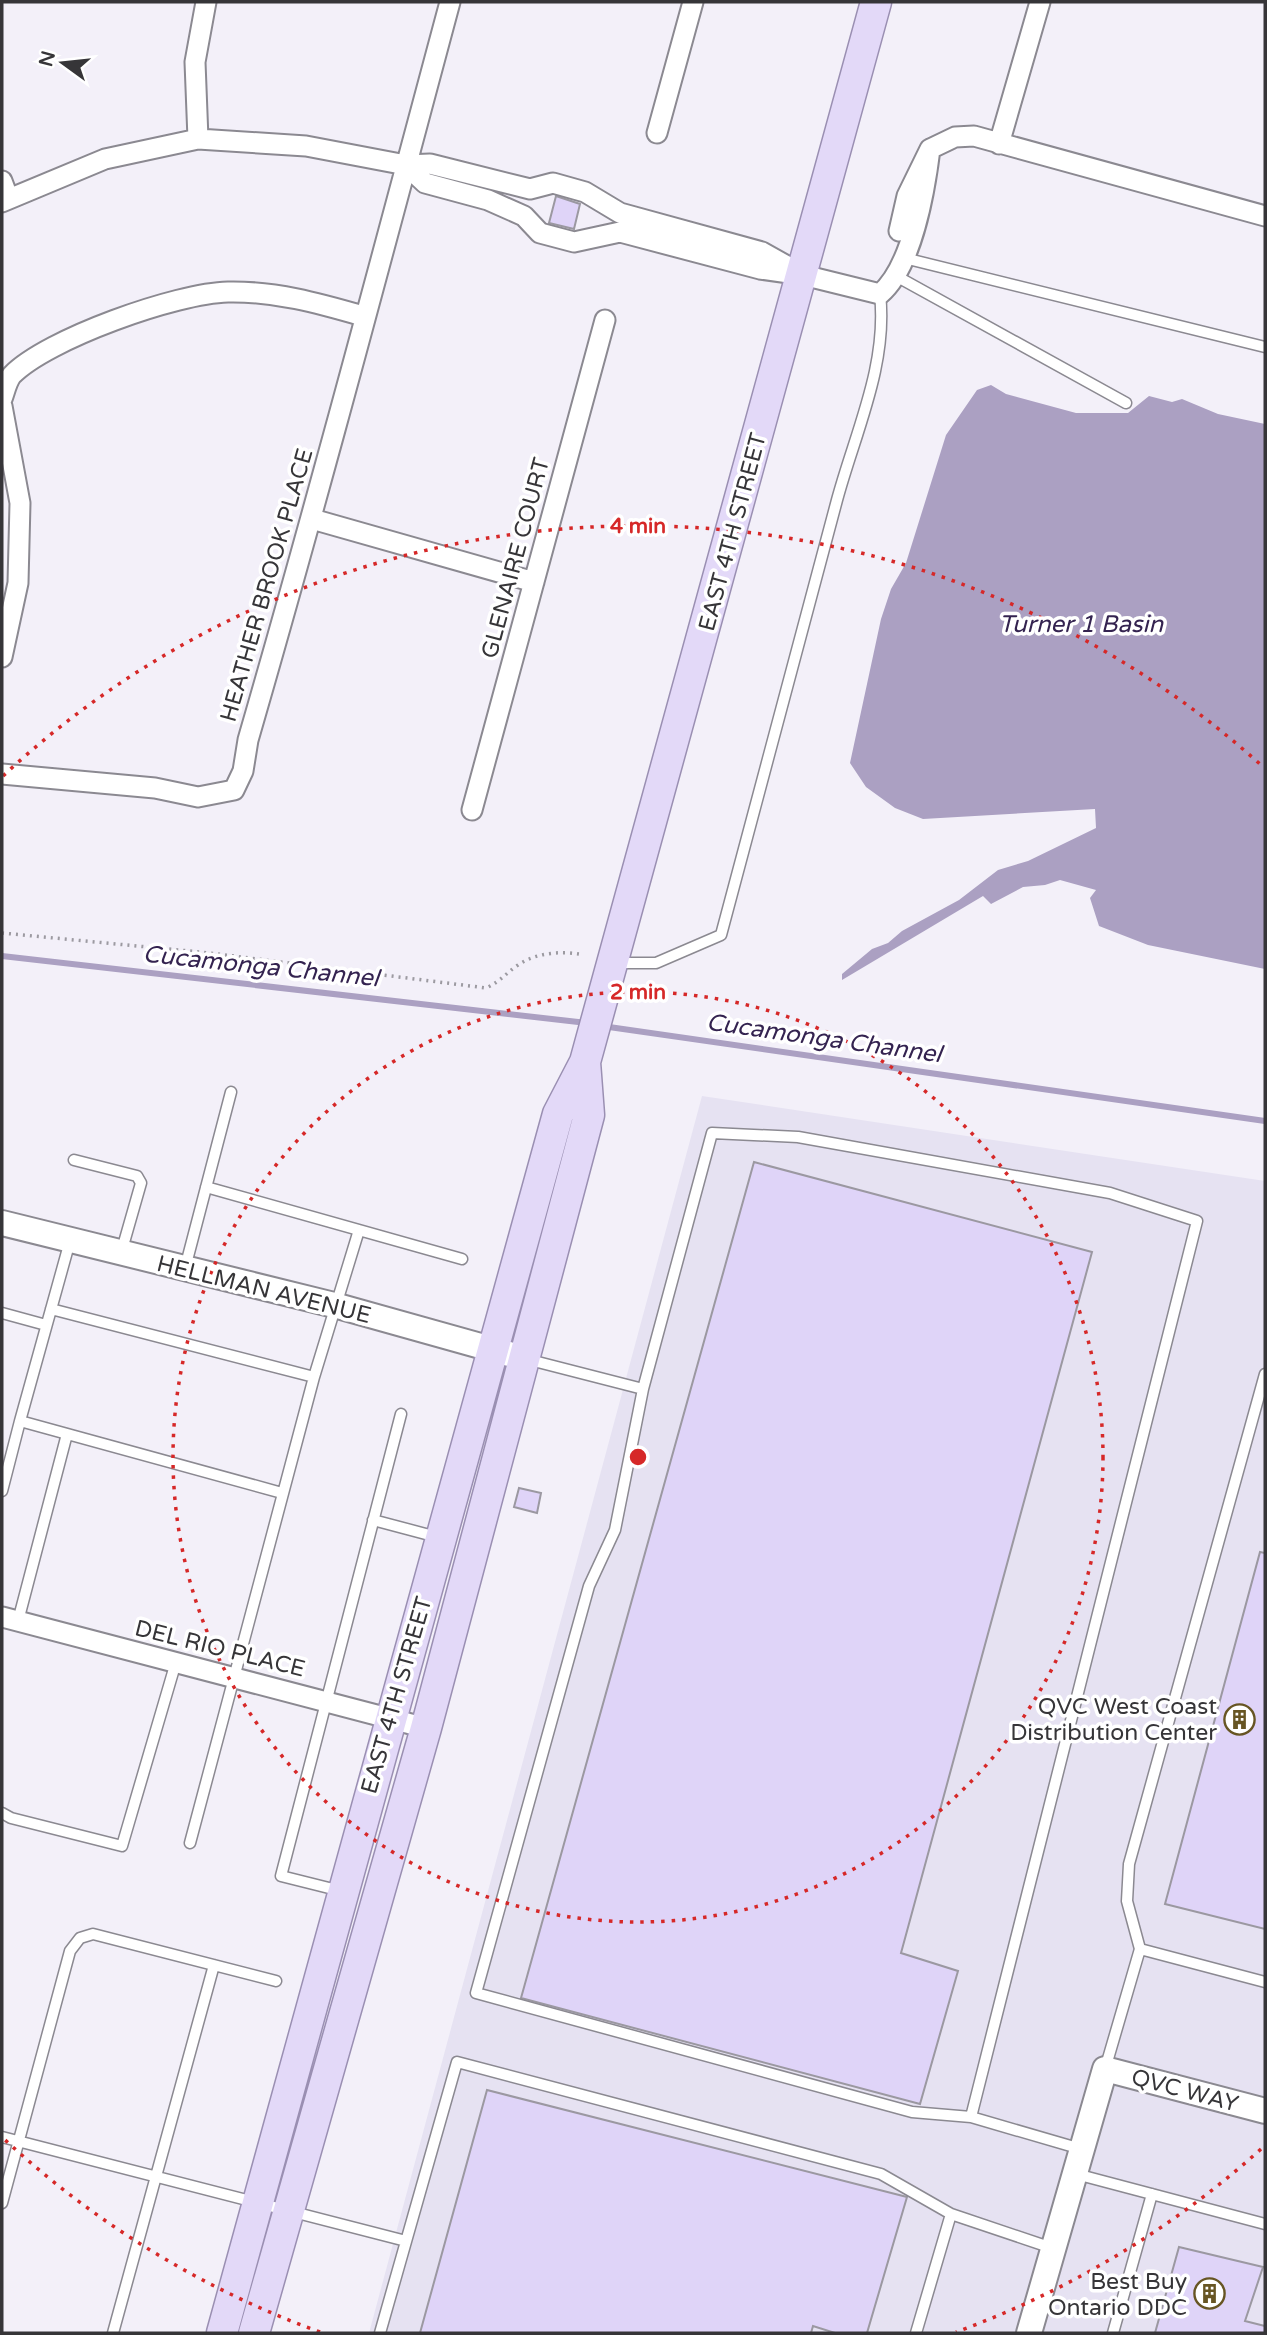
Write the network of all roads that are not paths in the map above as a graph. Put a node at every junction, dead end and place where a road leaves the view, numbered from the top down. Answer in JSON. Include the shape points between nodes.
{"nodes":[{"id":1,"x":206,"y":2,"type":"edge"},
{"id":2,"x":450,"y":2,"type":"edge"},
{"id":3,"x":693,"y":2,"type":"edge"},
{"id":4,"x":876,"y":2,"type":"edge"},
{"id":5,"x":1040,"y":2,"type":"edge"},
{"id":6,"x":657,"y":133,"type":"dead end"},
{"id":7,"x":198,"y":139,"type":"junction"},
{"id":8,"x":999,"y":144,"type":"junction"},
{"id":9,"x":406,"y":165,"type":"junction"},
{"id":10,"x":4,"y":193,"type":"edge"},
{"id":11,"x":1265,"y":216,"type":"edge"},
{"id":12,"x":900,"y":267,"type":"junction"},
{"id":13,"x":803,"y":275,"type":"junction"},
{"id":14,"x":880,"y":294,"type":"junction"},
{"id":15,"x":363,"y":316,"type":"junction"},
{"id":16,"x":605,"y":320,"type":"dead end"},
{"id":17,"x":1265,"y":347,"type":"edge"},
{"id":18,"x":2,"y":399,"type":"edge"},
{"id":19,"x":1126,"y":403,"type":"dead end"},
{"id":20,"x":2,"y":406,"type":"edge"},
{"id":21,"x":312,"y":519,"type":"junction"},
{"id":22,"x":534,"y":582,"type":"junction"},
{"id":23,"x":2,"y":657,"type":"edge"},
{"id":24,"x":2,"y":774,"type":"edge"},
{"id":25,"x":472,"y":810,"type":"dead end"},
{"id":26,"x":613,"y":963,"type":"junction"},
{"id":27,"x":585,"y":1062,"type":"junction"},
{"id":28,"x":231,"y":1092,"type":"dead end"},
{"id":29,"x":75,"y":1160,"type":"dead end"},
{"id":30,"x":206,"y":1187,"type":"junction"},
{"id":31,"x":2,"y":1223,"type":"edge"},
{"id":32,"x":359,"y":1230,"type":"junction"},
{"id":33,"x":70,"y":1241,"type":"junction"},
{"id":34,"x":120,"y":1253,"type":"junction"},
{"id":35,"x":462,"y":1259,"type":"dead end"},
{"id":36,"x":184,"y":1269,"type":"junction"},
{"id":37,"x":334,"y":1306,"type":"junction"},
{"id":38,"x":51,"y":1309,"type":"junction"},
{"id":39,"x":2,"y":1313,"type":"edge"},
{"id":40,"x":46,"y":1325,"type":"junction"},
{"id":41,"x":492,"y":1350,"type":"junction"},
{"id":42,"x":525,"y":1359,"type":"junction"},
{"id":43,"x":1265,"y":1374,"type":"edge"},
{"id":44,"x":314,"y":1377,"type":"junction"},
{"id":45,"x":643,"y":1389,"type":"junction"},
{"id":46,"x":401,"y":1414,"type":"dead end"},
{"id":47,"x":20,"y":1421,"type":"junction"},
{"id":48,"x":67,"y":1434,"type":"junction"},
{"id":49,"x":2,"y":1491,"type":"edge"},
{"id":50,"x":282,"y":1493,"type":"junction"},
{"id":51,"x":373,"y":1520,"type":"junction"},
{"id":52,"x":440,"y":1538,"type":"junction"},
{"id":53,"x":10,"y":1619,"type":"edge"},
{"id":54,"x":176,"y":1662,"type":"junction"},
{"id":55,"x":232,"y":1676,"type":"junction"},
{"id":56,"x":326,"y":1700,"type":"junction"},
{"id":57,"x":390,"y":1718,"type":"junction"},
{"id":58,"x":426,"y":1728,"type":"junction"},
{"id":59,"x":2,"y":1812,"type":"edge"},
{"id":60,"x":190,"y":1843,"type":"dead end"},
{"id":61,"x":342,"y":1891,"type":"junction"},
{"id":62,"x":1140,"y":1949,"type":"junction"},
{"id":63,"x":214,"y":1965,"type":"junction"},
{"id":64,"x":276,"y":1981,"type":"dead end"},
{"id":65,"x":1265,"y":1982,"type":"edge"},
{"id":66,"x":1105,"y":2069,"type":"junction"},
{"id":67,"x":1265,"y":2111,"type":"edge"},
{"id":68,"x":971,"y":2117,"type":"junction"},
{"id":69,"x":2,"y":2137,"type":"edge"},
{"id":70,"x":18,"y":2141,"type":"junction"},
{"id":71,"x":1082,"y":2149,"type":"junction"},
{"id":72,"x":1074,"y":2174,"type":"junction"},
{"id":73,"x":156,"y":2177,"type":"junction"},
{"id":74,"x":1152,"y":2194,"type":"junction"},
{"id":75,"x":2,"y":2203,"type":"edge"},
{"id":76,"x":257,"y":2204,"type":"junction"},
{"id":77,"x":288,"y":2212,"type":"junction"},
{"id":78,"x":951,"y":2214,"type":"junction"},
{"id":79,"x":1265,"y":2224,"type":"edge"},
{"id":80,"x":406,"y":2241,"type":"junction"},
{"id":81,"x":1052,"y":2248,"type":"junction"},
{"id":82,"x":113,"y":2333,"type":"edge"},
{"id":83,"x":222,"y":2333,"type":"edge"},
{"id":84,"x":254,"y":2333,"type":"edge"},
{"id":85,"x":380,"y":2333,"type":"edge"},
{"id":86,"x":916,"y":2333,"type":"edge"},
{"id":87,"x":1029,"y":2333,"type":"edge"},
{"id":88,"x":1113,"y":2333,"type":"edge"}],
"edges":[{"from":1,"to":7,"type":"street","via":[[195,62]]},
{"from":2,"to":9,"type":"street","name":"HEATHER BROOK PLACE"},
{"from":3,"to":6,"type":"street"},
{"from":4,"to":13,"type":"main road","name":"EAST 4TH STREET"},
{"from":5,"to":8,"type":"street"},
{"from":7,"to":9,"type":"street","via":[[306,146]]},
{"from":7,"to":10,"type":"street","via":[[106,159]]},
{"from":8,"to":11,"type":"street"},
{"from":8,"to":12,"type":"street","via":[[963,136],[930,149],[894,253]]},
{"from":9,"to":13,"type":"street","via":[[430,164],[530,189],[553,183],[586,192],[620,213],[762,252]]},
{"from":9,"to":13,"type":"street","via":[[425,183],[488,200],[523,216],[540,233],[574,242],[620,232],[760,269]]},
{"from":9,"to":15,"type":"street","name":"HEATHER BROOK PLACE"},
{"from":12,"to":14,"type":"street"},
{"from":12,"to":17,"type":"lane"},
{"from":12,"to":19,"type":"lane"},
{"from":13,"to":14,"type":"street"},
{"from":13,"to":26,"type":"main road","name":"EAST 4TH STREET"},
{"from":14,"to":26,"type":"lane","via":[[883,325],[877,362],[721,935],[656,963]]},
{"from":15,"to":18,"type":"street","via":[[293,296],[226,292],[151,305],[30,360],[10,377]]},
{"from":15,"to":21,"type":"street","name":"HEATHER BROOK PLACE"},
{"from":16,"to":22,"type":"street","name":"GLENAIRE COURT"},
{"from":20,"to":23,"type":"street","via":[[20,503],[18,583]]},
{"from":21,"to":22,"type":"street"},
{"from":21,"to":24,"type":"street","name":"HEATHER BROOK PLACE","via":[[234,790],[198,797],[155,788]]},
{"from":22,"to":25,"type":"street","name":"GLENAIRE COURT"},
{"from":26,"to":27,"type":"main road","name":"EAST 4TH STREET"},
{"from":27,"to":41,"type":"main road","name":"EAST 4TH STREET","via":[[558,1114]]},
{"from":27,"to":42,"type":"main road","name":"EAST 4TH STREET","via":[[589,1115]]},
{"from":28,"to":30,"type":"lane"},
{"from":29,"to":34,"type":"lane","via":[[137,1176],[141,1183]]},
{"from":30,"to":32,"type":"lane"},
{"from":30,"to":36,"type":"lane"},
{"from":31,"to":33,"type":"street","name":"HELLMAN AVENUE"},
{"from":32,"to":35,"type":"lane"},
{"from":32,"to":37,"type":"lane"},
{"from":33,"to":34,"type":"street","name":"HELLMAN AVENUE"},
{"from":33,"to":38,"type":"lane"},
{"from":34,"to":36,"type":"street","name":"HELLMAN AVENUE"},
{"from":36,"to":37,"type":"street","name":"HELLMAN AVENUE"},
{"from":37,"to":41,"type":"street","name":"HELLMAN AVENUE"},
{"from":37,"to":44,"type":"lane"},
{"from":38,"to":40,"type":"lane"},
{"from":38,"to":44,"type":"lane"},
{"from":39,"to":40,"type":"lane"},
{"from":40,"to":47,"type":"lane"},
{"from":41,"to":42,"type":"street","name":"HELLMAN AVENUE"},
{"from":41,"to":52,"type":"main road","name":"EAST 4TH STREET"},
{"from":42,"to":45,"type":"lane"},
{"from":42,"to":58,"type":"main road","name":"EAST 4TH STREET"},
{"from":43,"to":62,"type":"lane","via":[[1129,1864],[1127,1900]]},
{"from":44,"to":50,"type":"lane"},
{"from":45,"to":68,"type":"lane","via":[[615,1530],[589,1586],[476,1993],[912,2112]]},
{"from":45,"to":68,"type":"lane","via":[[712,1133],[798,1137],[1096,1190],[1197,1221]]},
{"from":46,"to":51,"type":"lane"},
{"from":47,"to":48,"type":"lane"},
{"from":47,"to":49,"type":"lane"},
{"from":48,"to":50,"type":"lane"},
{"from":48,"to":53,"type":"lane"},
{"from":50,"to":55,"type":"lane"},
{"from":51,"to":52,"type":"lane"},
{"from":51,"to":56,"type":"lane"},
{"from":52,"to":57,"type":"main road","name":"EAST 4TH STREET"},
{"from":53,"to":54,"type":"street","name":"DEL RIO PLACE"},
{"from":54,"to":55,"type":"street","name":"DEL RIO PLACE"},
{"from":54,"to":59,"type":"lane","via":[[121,1846]]},
{"from":55,"to":56,"type":"street","name":"DEL RIO PLACE"},
{"from":55,"to":60,"type":"lane"},
{"from":56,"to":57,"type":"street","name":"DEL RIO PLACE"},
{"from":56,"to":61,"type":"lane","via":[[281,1875]]},
{"from":57,"to":58,"type":"street","name":"DEL RIO PLACE"},
{"from":57,"to":61,"type":"main road","name":"EAST 4TH STREET"},
{"from":58,"to":77,"type":"main road","name":"EAST 4TH STREET"},
{"from":61,"to":76,"type":"main road","name":"EAST 4TH STREET"},
{"from":62,"to":65,"type":"lane"},
{"from":62,"to":66,"type":"lane"},
{"from":63,"to":64,"type":"lane"},
{"from":63,"to":70,"type":"lane","via":[[93,1934],[80,1938],[70,1951]]},
{"from":63,"to":73,"type":"lane"},
{"from":66,"to":67,"type":"street","name":"QVC WAY"},
{"from":66,"to":71,"type":"street"},
{"from":68,"to":71,"type":"lane"},
{"from":69,"to":70,"type":"lane"},
{"from":70,"to":73,"type":"lane"},
{"from":70,"to":75,"type":"lane"},
{"from":71,"to":72,"type":"street"},
{"from":72,"to":74,"type":"lane"},
{"from":72,"to":81,"type":"street"},
{"from":73,"to":76,"type":"lane"},
{"from":73,"to":82,"type":"lane"},
{"from":74,"to":79,"type":"lane"},
{"from":74,"to":88,"type":"lane"},
{"from":76,"to":77,"type":"lane"},
{"from":76,"to":83,"type":"main road","name":"EAST 4TH STREET"},
{"from":77,"to":80,"type":"lane"},
{"from":77,"to":84,"type":"main road","name":"EAST 4TH STREET"},
{"from":78,"to":80,"type":"lane","via":[[881,2174],[457,2062]]},
{"from":78,"to":81,"type":"lane"},
{"from":78,"to":86,"type":"lane"},
{"from":80,"to":85,"type":"lane"},
{"from":81,"to":87,"type":"street"}]}
